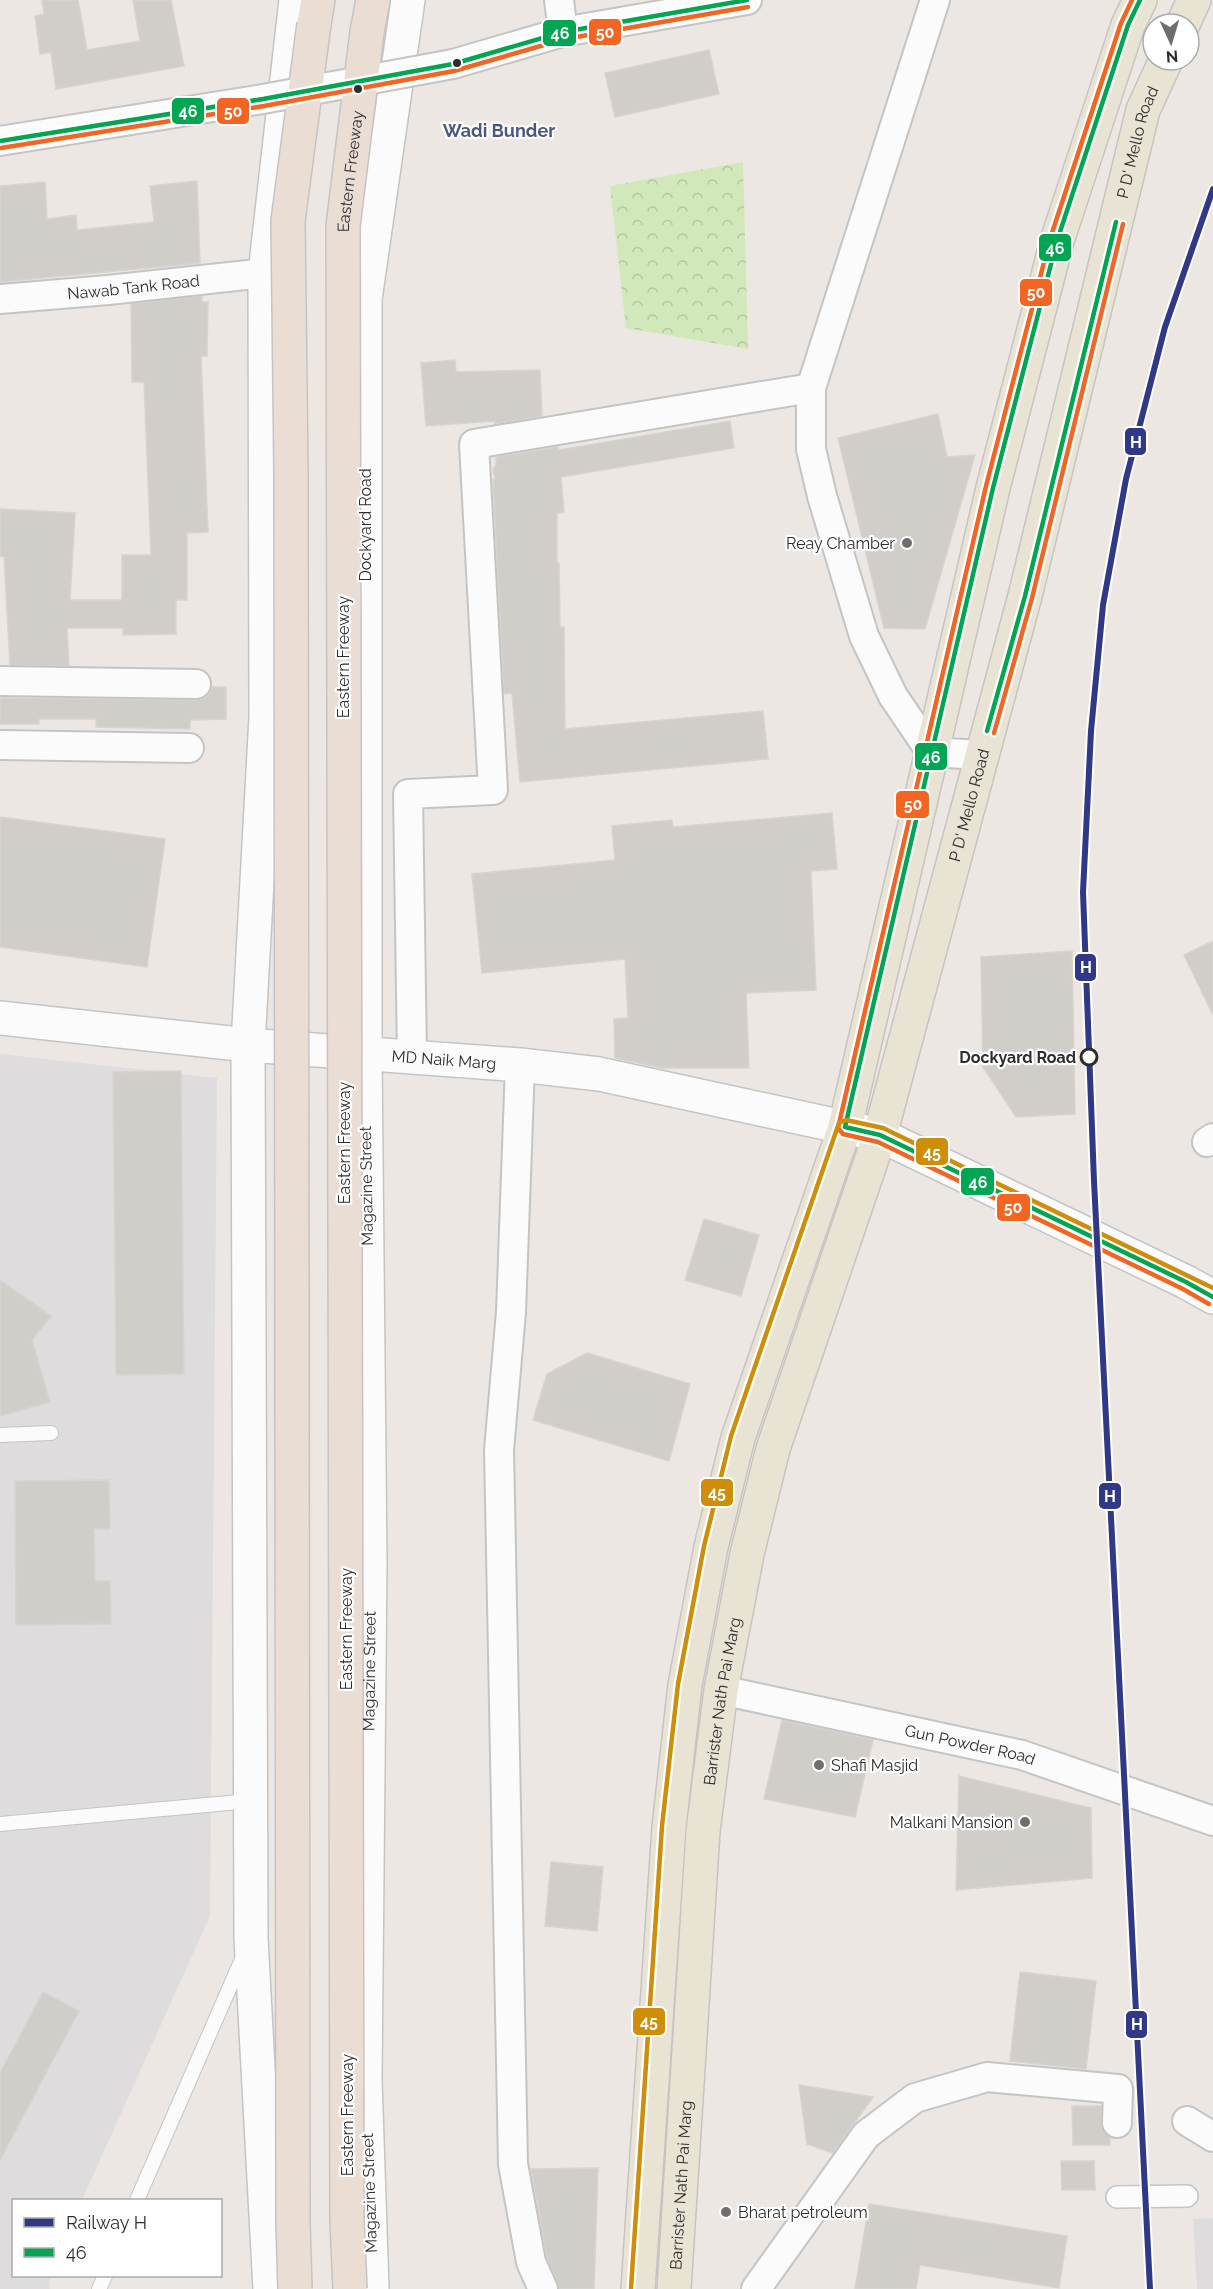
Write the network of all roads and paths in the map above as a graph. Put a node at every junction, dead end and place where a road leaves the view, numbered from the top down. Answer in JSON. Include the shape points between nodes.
{"nodes":[{"id":1,"x":296,"y":0,"type":"edge"},
{"id":2,"x":318,"y":0,"type":"edge"},
{"id":3,"x":373,"y":0,"type":"edge"},
{"id":4,"x":408,"y":0,"type":"edge"},
{"id":5,"x":559,"y":0,"type":"edge"},
{"id":6,"x":747,"y":0,"type":"edge"},
{"id":7,"x":935,"y":0,"type":"edge"},
{"id":8,"x":1140,"y":0,"type":"edge"},
{"id":9,"x":563,"y":32,"type":"junction"},
{"id":10,"x":399,"y":67,"type":"junction"},
{"id":11,"x":1160,"y":72,"type":"edge"},
{"id":12,"x":275,"y":93,"type":"junction"},
{"id":13,"x":0,"y":141,"type":"edge"},
{"id":14,"x":265,"y":273,"type":"junction"},
{"id":15,"x":0,"y":299,"type":"edge"},
{"id":16,"x":811,"y":388,"type":"junction"},
{"id":17,"x":0,"y":681,"type":"edge"},
{"id":18,"x":196,"y":684,"type":"dead end"},
{"id":19,"x":0,"y":745,"type":"edge"},
{"id":20,"x":189,"y":748,"type":"dead end"},
{"id":21,"x":931,"y":752,"type":"junction"},
{"id":22,"x":981,"y":755,"type":"junction"},
{"id":23,"x":0,"y":1018,"type":"edge"},
{"id":24,"x":248,"y":1045,"type":"junction"},
{"id":25,"x":365,"y":1054,"type":"junction"},
{"id":26,"x":412,"y":1057,"type":"junction"},
{"id":27,"x":520,"y":1065,"type":"junction"},
{"id":28,"x":845,"y":1127,"type":"junction"},
{"id":29,"x":880,"y":1135,"type":"junction"},
{"id":30,"x":1213,"y":1297,"type":"edge"},
{"id":31,"x":51,"y":1433,"type":"dead end"},
{"id":32,"x":0,"y":1435,"type":"edge"},
{"id":33,"x":721,"y":1690,"type":"junction"},
{"id":34,"x":250,"y":1801,"type":"junction"},
{"id":35,"x":1213,"y":1821,"type":"edge"},
{"id":36,"x":0,"y":1824,"type":"edge"},
{"id":37,"x":251,"y":1938,"type":"junction"},
{"id":38,"x":1187,"y":2121,"type":"dead end"},
{"id":39,"x":1117,"y":2123,"type":"dead end"},
{"id":40,"x":1213,"y":2137,"type":"edge"},
{"id":41,"x":1188,"y":2196,"type":"dead end"},
{"id":42,"x":1117,"y":2197,"type":"dead end"},
{"id":43,"x":138,"y":2199,"type":"edge"},
{"id":44,"x":270,"y":2289,"type":"edge"},
{"id":45,"x":295,"y":2289,"type":"edge"},
{"id":46,"x":350,"y":2289,"type":"edge"},
{"id":47,"x":372,"y":2289,"type":"edge"},
{"id":48,"x":543,"y":2289,"type":"edge"},
{"id":49,"x":638,"y":2289,"type":"edge"},
{"id":50,"x":674,"y":2289,"type":"edge"},
{"id":51,"x":756,"y":2289,"type":"edge"}],
"edges":[{"from":1,"to":12,"type":"street"},
{"from":2,"to":45,"type":"highway","bridge":true,"via":[[288,221]]},
{"from":3,"to":46,"type":"highway","name":"Eastern Freeway","bridge":true,"via":[[342,226]]},
{"from":4,"to":10,"type":"street","name":"Dockyard Road"},
{"from":5,"to":9,"type":"street"},
{"from":6,"to":9,"type":"street"},
{"from":7,"to":16,"type":"street"},
{"from":8,"to":21,"type":"main road","via":[[1128,25],[1057,242],[993,488]]},
{"from":9,"to":12,"type":"street","bridge":true,"via":[[453,64]]},
{"from":10,"to":12,"type":"street"},
{"from":10,"to":25,"type":"street","name":"Dockyard Road","via":[[365,299]]},
{"from":11,"to":22,"type":"main road","name":"P D' Mello Road","via":[[1143,110],[1025,596]]},
{"from":12,"to":13,"type":"street"},
{"from":12,"to":14,"type":"street"},
{"from":14,"to":15,"type":"street","name":"Nawab Tank Road"},
{"from":14,"to":24,"type":"street","via":[[266,717]]},
{"from":16,"to":21,"type":"street","via":[[811,449],[864,636],[893,696]]},
{"from":16,"to":26,"type":"street","via":[[474,444],[493,790],[408,794]]},
{"from":17,"to":18,"type":"street"},
{"from":19,"to":20,"type":"street"},
{"from":21,"to":22,"type":"street"},
{"from":21,"to":28,"type":"main road"},
{"from":22,"to":29,"type":"main road","name":"P D' Mello Road"},
{"from":23,"to":24,"type":"street","name":"MD Naik Marg"},
{"from":24,"to":25,"type":"street","name":"MD Naik Marg"},
{"from":24,"to":34,"type":"street"},
{"from":25,"to":26,"type":"street","name":"MD Naik Marg"},
{"from":25,"to":47,"type":"street","name":"Magazine Street","via":[[370,1563],[365,2079]]},
{"from":26,"to":27,"type":"street","name":"MD Naik Marg"},
{"from":27,"to":28,"type":"street","name":"MD Naik Marg","via":[[599,1074]]},
{"from":27,"to":48,"type":"street","via":[[511,1312],[499,1450],[513,2164],[531,2262]]},
{"from":28,"to":29,"type":"street","name":"MD Naik Marg"},
{"from":28,"to":49,"type":"main road","via":[[738,1438],[711,1547],[685,1685],[669,1827]]},
{"from":29,"to":30,"type":"street"},
{"from":29,"to":33,"type":"main road","name":"Barrister Nath Pai Marg","via":[[773,1449],[747,1554]]},
{"from":31,"to":32,"type":"lane"},
{"from":33,"to":35,"type":"street","name":"Gun Powder Road","via":[[1022,1755]]},
{"from":33,"to":50,"type":"main road","name":"Barrister Nath Pai Marg","via":[[703,1831]]},
{"from":34,"to":36,"type":"lane"},
{"from":34,"to":37,"type":"street"},
{"from":37,"to":43,"type":"lane"},
{"from":37,"to":44,"type":"street"},
{"from":38,"to":40,"type":"street"},
{"from":39,"to":51,"type":"street","via":[[1118,2089],[987,2077],[915,2098],[866,2135]]},
{"from":41,"to":42,"type":"street"}]}
